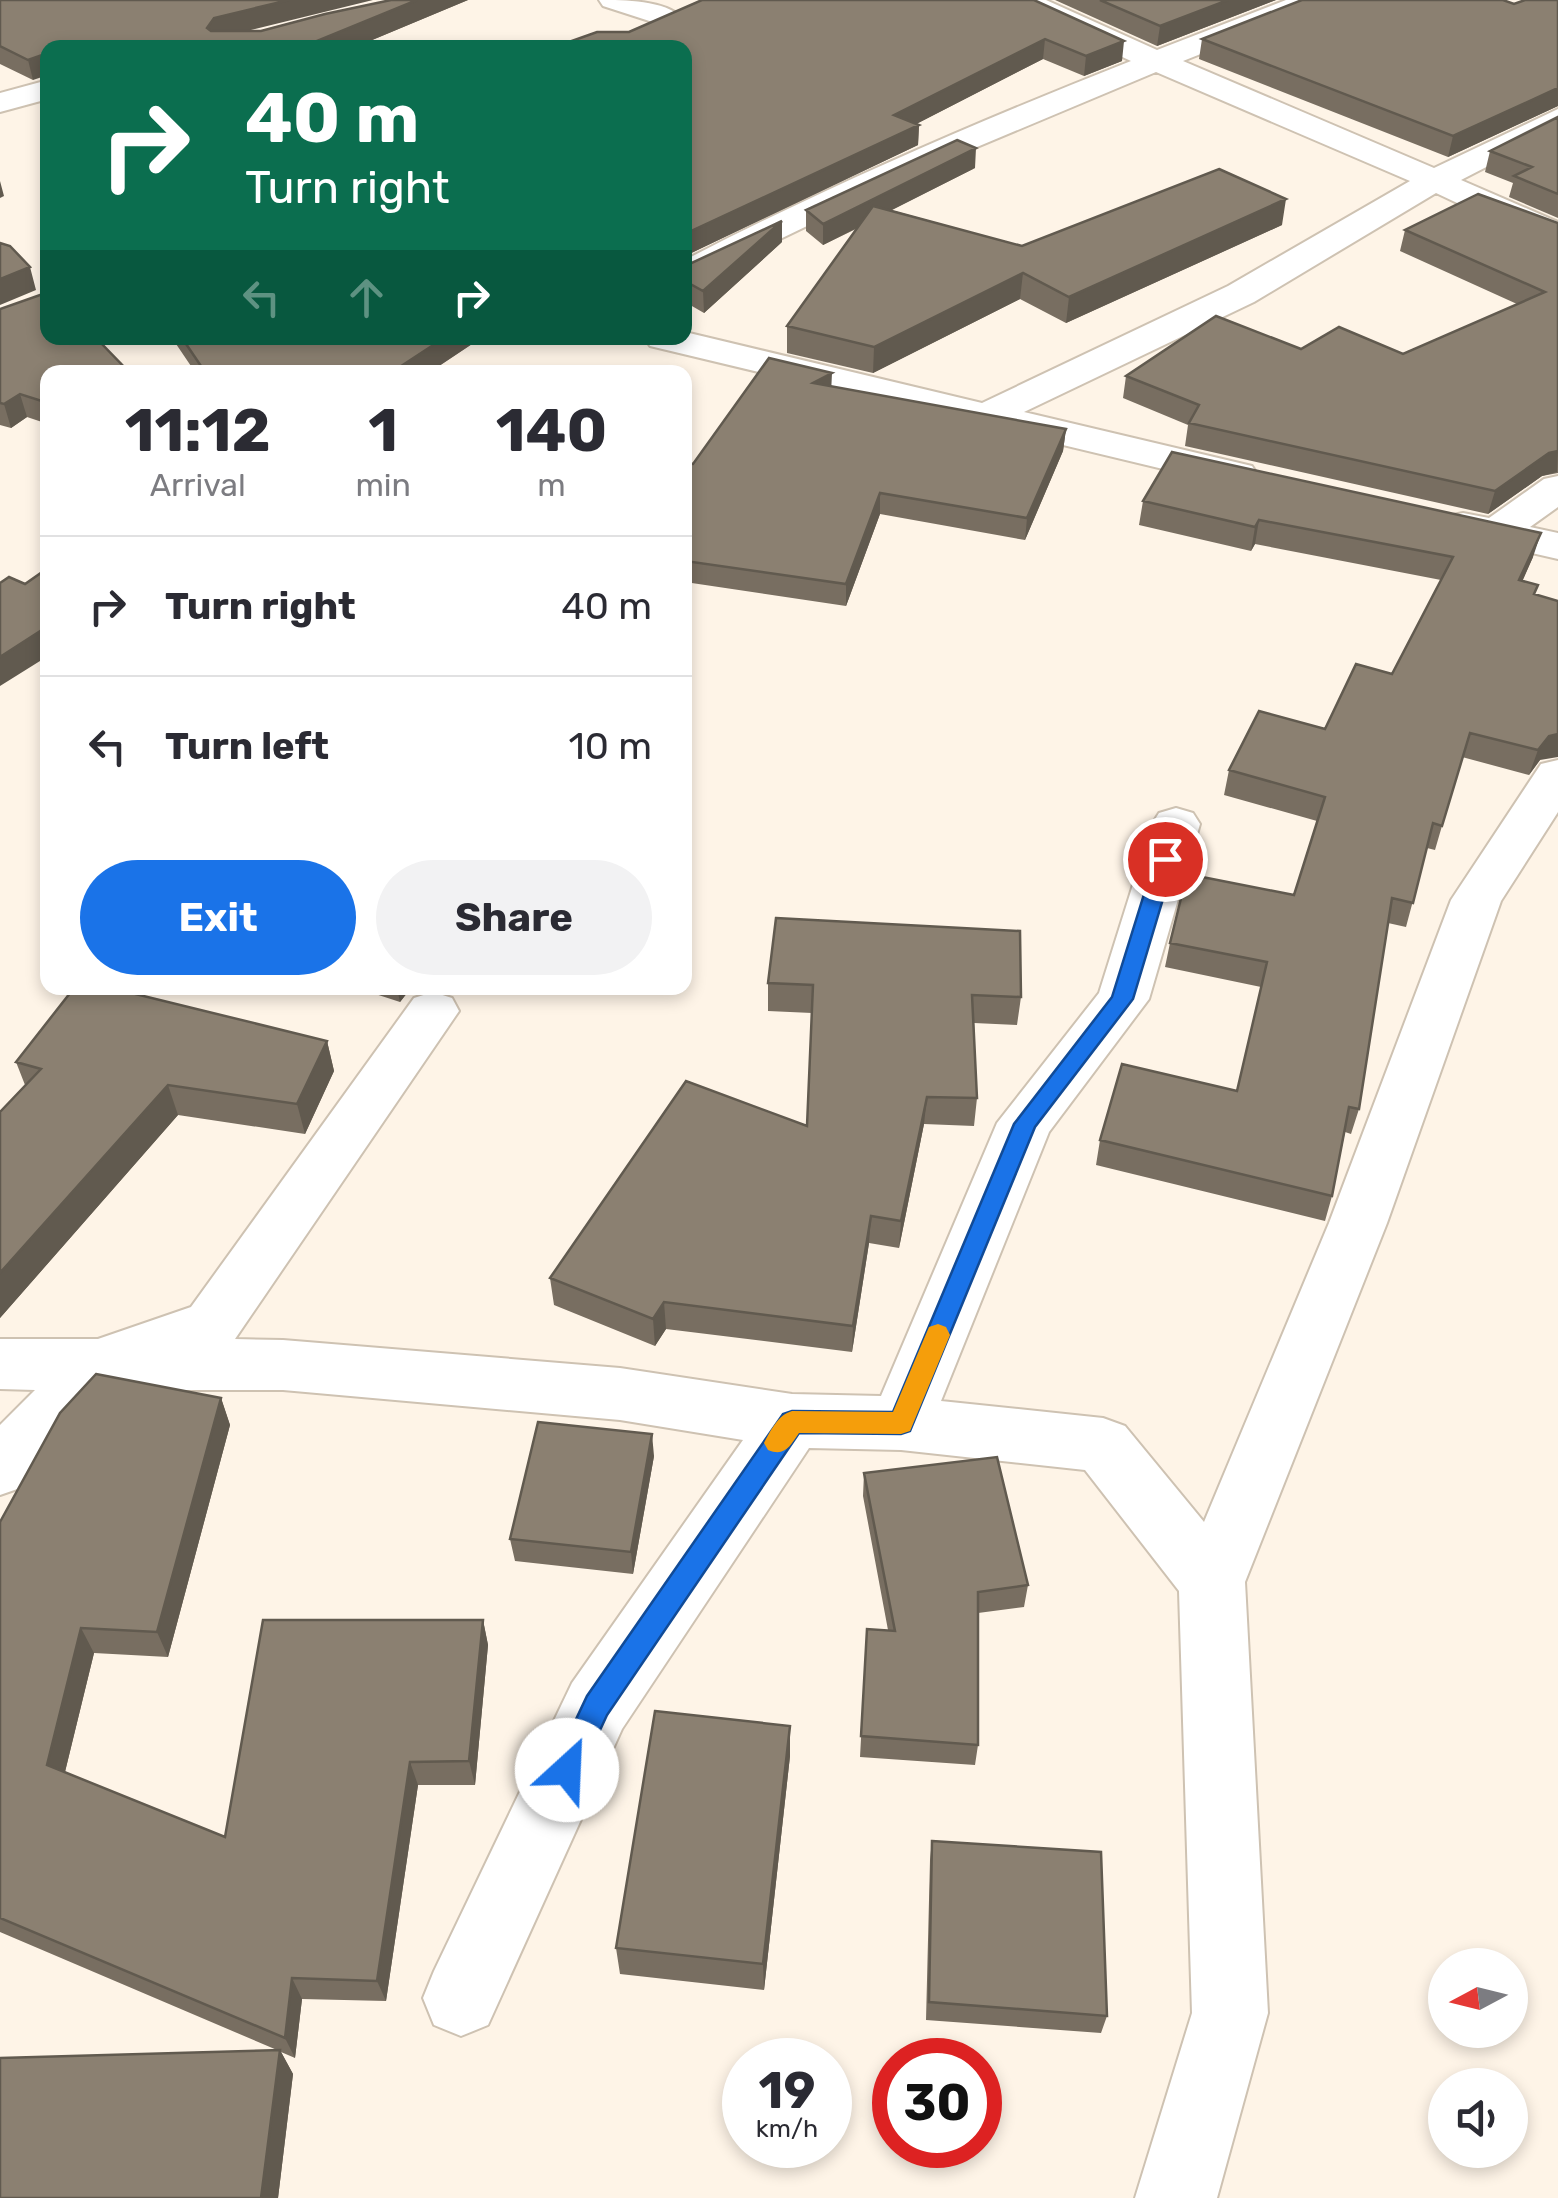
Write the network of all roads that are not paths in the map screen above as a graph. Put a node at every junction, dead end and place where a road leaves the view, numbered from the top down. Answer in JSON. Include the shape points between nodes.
{"nodes":[{"id":1,"x":613,"y":0,"type":"edge"},
{"id":2,"x":1022,"y":0,"type":"edge"},
{"id":3,"x":1312,"y":0,"type":"edge"},
{"id":4,"x":635,"y":33,"type":"edge"},
{"id":5,"x":1153,"y":62,"type":"junction"},
{"id":6,"x":40,"y":92,"type":"edge"},
{"id":7,"x":0,"y":103,"type":"edge"},
{"id":8,"x":1558,"y":118,"type":"edge"},
{"id":9,"x":1435,"y":180,"type":"junction"},
{"id":10,"x":1558,"y":233,"type":"edge"},
{"id":11,"x":692,"y":270,"type":"edge"},
{"id":12,"x":692,"y":345,"type":"edge"},
{"id":13,"x":985,"y":416,"type":"junction"},
{"id":14,"x":1270,"y":482,"type":"edge"},
{"id":15,"x":1558,"y":488,"type":"edge"},
{"id":16,"x":1422,"y":516,"type":"edge"},
{"id":17,"x":1497,"y":532,"type":"junction"},
{"id":18,"x":1558,"y":546,"type":"edge"},
{"id":19,"x":1558,"y":775,"type":"edge"},
{"id":20,"x":1176,"y":824,"type":"dead end"},
{"id":21,"x":433,"y":1011,"type":"dead end"},
{"id":22,"x":0,"y":1364,"type":"edge"},
{"id":23,"x":99,"y":1364,"type":"junction"},
{"id":24,"x":792,"y":1422,"type":"junction"},
{"id":25,"x":901,"y":1423,"type":"junction"},
{"id":26,"x":0,"y":1468,"type":"edge"},
{"id":27,"x":1212,"y":1582,"type":"junction"},
{"id":28,"x":461,"y":1998,"type":"dead end"},
{"id":29,"x":1176,"y":2198,"type":"edge"}],
"edges":[{"from":1,"to":4,"type":"street","via":[[681,12]]},
{"from":2,"to":5,"type":"street"},
{"from":3,"to":5,"type":"street"},
{"from":5,"to":9,"type":"street"},
{"from":5,"to":11,"type":"street","via":[[970,134]]},
{"from":6,"to":7,"type":"street"},
{"from":8,"to":9,"type":"street"},
{"from":9,"to":10,"type":"street"},
{"from":9,"to":13,"type":"street","via":[[1241,294]]},
{"from":12,"to":13,"type":"street"},
{"from":13,"to":14,"type":"street"},
{"from":15,"to":17,"type":"street"},
{"from":16,"to":17,"type":"street"},
{"from":17,"to":18,"type":"street"},
{"from":19,"to":27,"type":"street","via":[[1476,900],[1358,1224]]},
{"from":20,"to":25,"type":"street","via":[[1122,999],[1025,1124]]},
{"from":21,"to":23,"type":"street","via":[[212,1324]]},
{"from":22,"to":23,"type":"street"},
{"from":23,"to":24,"type":"street","via":[[282,1365],[620,1394]]},
{"from":23,"to":26,"type":"street"},
{"from":24,"to":25,"type":"street"},
{"from":24,"to":28,"type":"street","via":[[597,1706]]},
{"from":25,"to":27,"type":"street","via":[[1103,1445]]},
{"from":27,"to":29,"type":"street","via":[[1230,2013]]}]}
